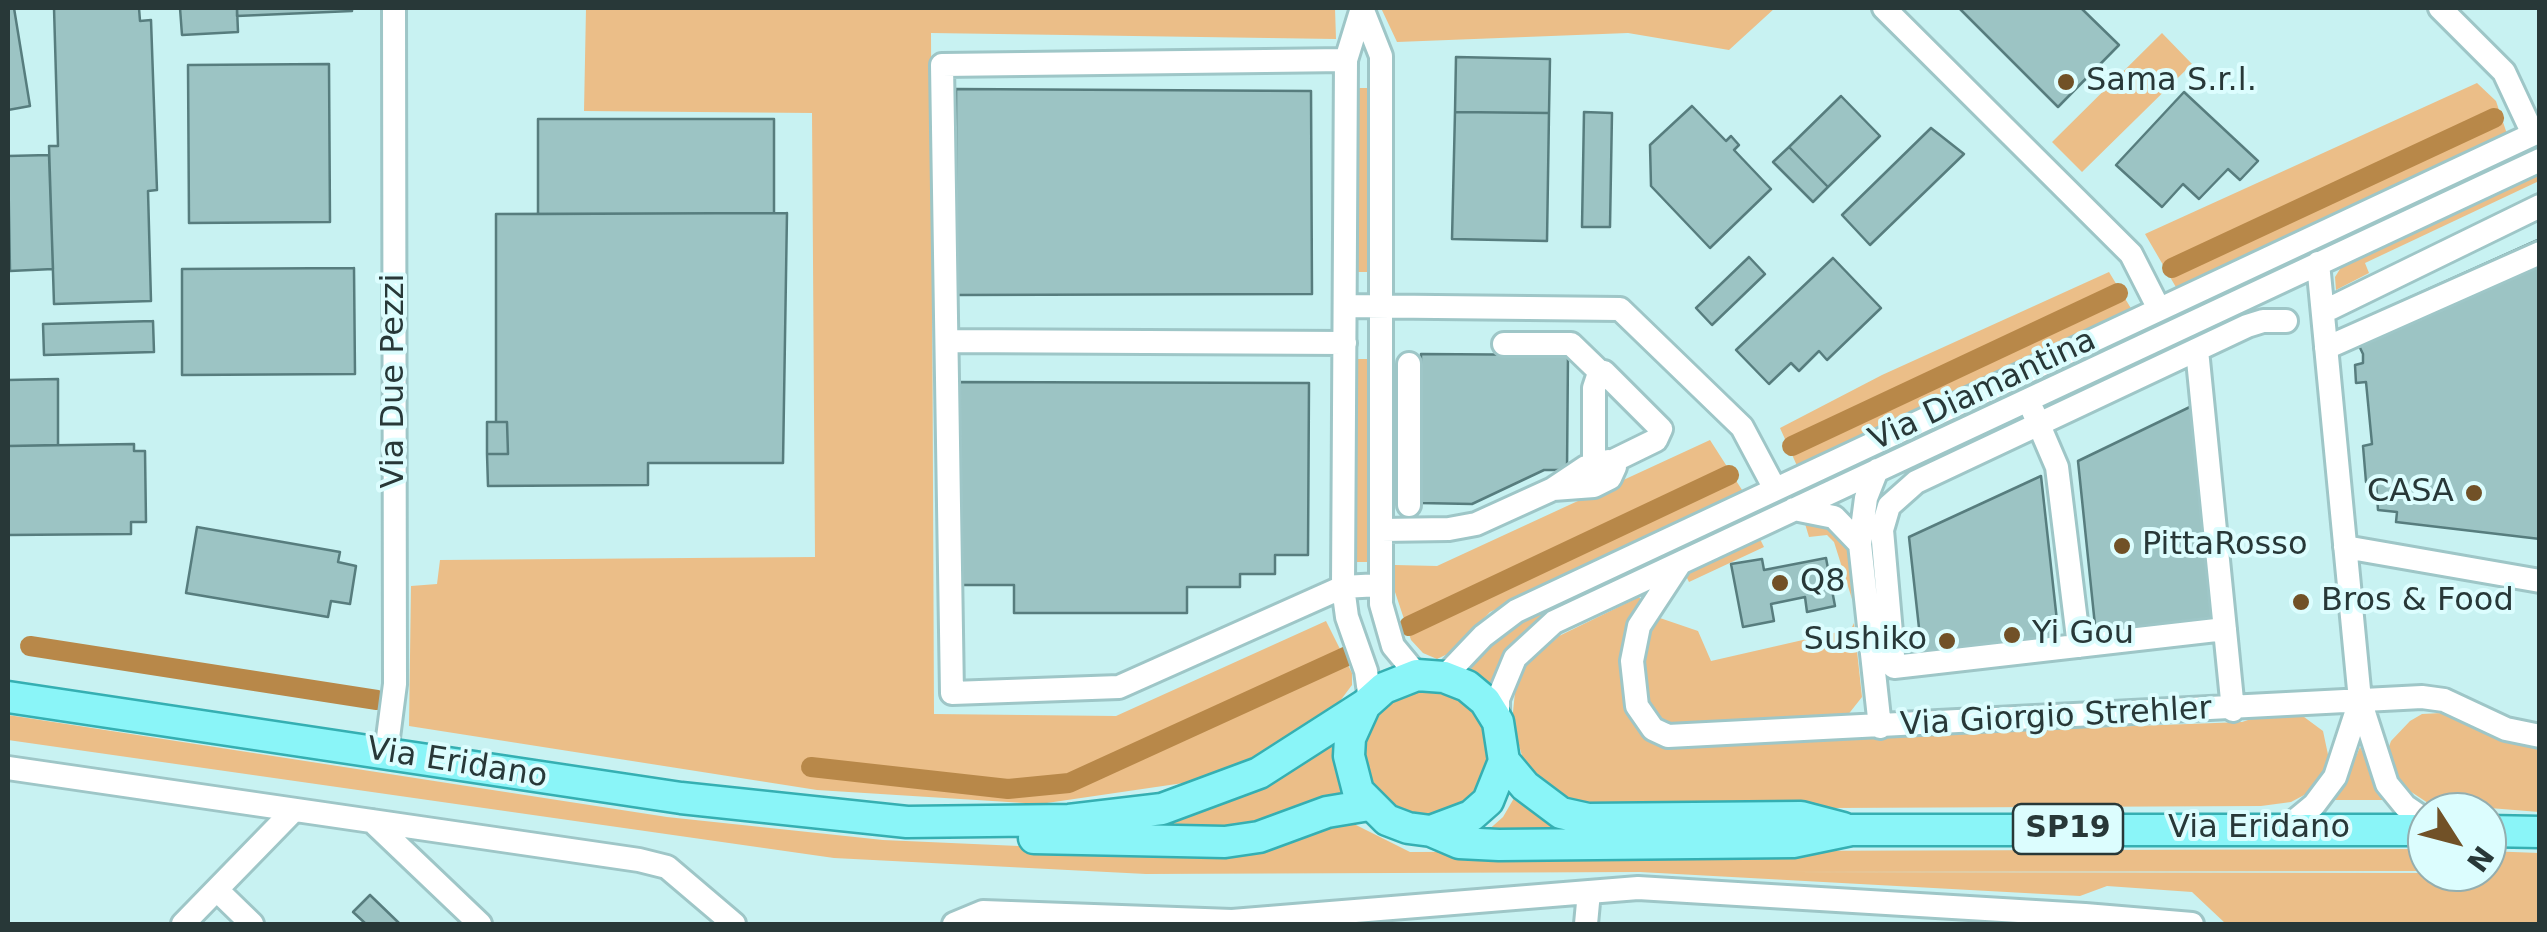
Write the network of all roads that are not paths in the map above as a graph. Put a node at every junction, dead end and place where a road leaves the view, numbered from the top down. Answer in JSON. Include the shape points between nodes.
{"nodes":[{"id":1,"x":394,"y":8,"type":"edge"},
{"id":2,"x":1362,"y":8,"type":"edge"},
{"id":3,"x":1884,"y":8,"type":"edge"},
{"id":4,"x":2440,"y":8,"type":"edge"},
{"id":5,"x":1346,"y":60,"type":"junction"},
{"id":6,"x":2536,"y":132,"type":"edge"},
{"id":7,"x":2540,"y":160,"type":"edge"},
{"id":8,"x":2540,"y":206,"type":"edge"},
{"id":9,"x":2540,"y":253,"type":"edge"},
{"id":10,"x":2318,"y":263,"type":"junction"},
{"id":11,"x":1345,"y":306,"type":"junction"},
{"id":12,"x":1381,"y":306,"type":"junction"},
{"id":13,"x":1558,"y":308,"type":"junction"},
{"id":14,"x":2159,"y":309,"type":"junction"},
{"id":15,"x":2323,"y":312,"type":"junction"},
{"id":16,"x":2286,"y":321,"type":"dead end"},
{"id":17,"x":946,"y":341,"type":"junction"},
{"id":18,"x":1344,"y":342,"type":"junction"},
{"id":19,"x":1504,"y":344,"type":"dead end"},
{"id":20,"x":1557,"y":344,"type":"junction"},
{"id":21,"x":2326,"y":348,"type":"junction"},
{"id":22,"x":2197,"y":350,"type":"junction"},
{"id":23,"x":1601,"y":373,"type":"junction"},
{"id":24,"x":1381,"y":386,"type":"junction"},
{"id":25,"x":2028,"y":400,"type":"junction"},
{"id":26,"x":2038,"y":425,"type":"junction"},
{"id":27,"x":1602,"y":463,"type":"junction"},
{"id":28,"x":1877,"y":470,"type":"junction"},
{"id":29,"x":1775,"y":489,"type":"junction"},
{"id":30,"x":1409,"y":505,"type":"dead end"},
{"id":31,"x":1794,"y":510,"type":"junction"},
{"id":32,"x":1380,"y":530,"type":"junction"},
{"id":33,"x":1860,"y":544,"type":"junction"},
{"id":34,"x":2345,"y":547,"type":"junction"},
{"id":35,"x":1681,"y":562,"type":"junction"},
{"id":36,"x":2540,"y":581,"type":"edge"},
{"id":37,"x":1380,"y":585,"type":"junction"},
{"id":38,"x":1343,"y":587,"type":"junction"},
{"id":39,"x":2225,"y":629,"type":"junction"},
{"id":40,"x":2079,"y":646,"type":"junction"},
{"id":41,"x":1431,"y":676,"type":"junction"},
{"id":42,"x":8,"y":696,"type":"edge"},
{"id":43,"x":2360,"y":700,"type":"junction"},
{"id":44,"x":1368,"y":702,"type":"junction"},
{"id":45,"x":2233,"y":710,"type":"junction"},
{"id":46,"x":1498,"y":722,"type":"junction"},
{"id":47,"x":1880,"y":727,"type":"junction"},
{"id":48,"x":2540,"y":736,"type":"edge"},
{"id":49,"x":388,"y":742,"type":"junction"},
{"id":50,"x":1504,"y":761,"type":"junction"},
{"id":51,"x":8,"y":768,"type":"edge"},
{"id":52,"x":1369,"y":805,"type":"junction"},
{"id":53,"x":2407,"y":807,"type":"edge"},
{"id":54,"x":294,"y":810,"type":"junction"},
{"id":55,"x":372,"y":821,"type":"junction"},
{"id":56,"x":907,"y":822,"type":"junction"},
{"id":57,"x":2285,"y":829,"type":"junction"},
{"id":58,"x":1851,"y":830,"type":"junction"},
{"id":59,"x":2407,"y":830,"type":"edge"},
{"id":60,"x":1430,"y":831,"type":"junction"},
{"id":61,"x":2507,"y":831,"type":"edge"},
{"id":62,"x":2540,"y":832,"type":"edge"},
{"id":63,"x":217,"y":890,"type":"junction"},
{"id":64,"x":1589,"y":892,"type":"junction"},
{"id":65,"x":2085,"y":914,"type":"junction"},
{"id":66,"x":184,"y":924,"type":"edge"},
{"id":67,"x":252,"y":924,"type":"edge"},
{"id":68,"x":480,"y":924,"type":"edge"},
{"id":69,"x":734,"y":924,"type":"edge"},
{"id":70,"x":954,"y":924,"type":"edge"},
{"id":71,"x":1586,"y":924,"type":"edge"},
{"id":72,"x":2062,"y":924,"type":"edge"},
{"id":73,"x":2192,"y":924,"type":"edge"}],
"edges":[{"from":1,"to":49,"type":"street","name":"Via Due Pezzi","via":[[395,684]]},
{"from":2,"to":5,"type":"street"},
{"from":2,"to":12,"type":"street","via":[[1381,56]]},
{"from":3,"to":14,"type":"street","via":[[2131,254]]},
{"from":4,"to":6,"type":"street","via":[[2504,72]]},
{"from":5,"to":11,"type":"street"},
{"from":5,"to":17,"type":"street","via":[[942,65]]},
{"from":6,"to":14,"type":"street","name":"Via Diamantina"},
{"from":7,"to":10,"type":"street","name":"Via Diamantina"},
{"from":8,"to":15,"type":"street"},
{"from":9,"to":21,"type":"street"},
{"from":10,"to":15,"type":"street"},
{"from":10,"to":25,"type":"street","name":"Via Diamantina"},
{"from":11,"to":12,"type":"street"},
{"from":11,"to":18,"type":"street"},
{"from":12,"to":13,"type":"street"},
{"from":12,"to":24,"type":"street"},
{"from":13,"to":20,"type":"street"},
{"from":13,"to":29,"type":"street","via":[[1620,309],[1742,427]]},
{"from":14,"to":29,"type":"street","name":"Via Diamantina"},
{"from":15,"to":21,"type":"street"},
{"from":16,"to":22,"type":"street","name":"Via Giorgio Strehler","via":[[2256,323]]},
{"from":17,"to":18,"type":"street"},
{"from":17,"to":38,"type":"street","via":[[952,693],[1120,687]]},
{"from":18,"to":38,"type":"street"},
{"from":19,"to":20,"type":"street"},
{"from":20,"to":23,"type":"street","via":[[1580,349]]},
{"from":21,"to":34,"type":"street"},
{"from":22,"to":26,"type":"street","name":"Via Giorgio Strehler"},
{"from":22,"to":39,"type":"street","name":"Via Giorgio Strehler"},
{"from":23,"to":27,"type":"street","via":[[1594,388]]},
{"from":23,"to":27,"type":"street","via":[[1661,428],[1656,440]]},
{"from":24,"to":30,"type":"street","via":[[1409,375]]},
{"from":24,"to":32,"type":"street"},
{"from":25,"to":26,"type":"street"},
{"from":25,"to":28,"type":"street","name":"Via Diamantina"},
{"from":26,"to":40,"type":"street","via":[[2058,467]]},
{"from":26,"to":40,"type":"street","name":"Via Giorgio Strehler","via":[[1916,482],[1889,506],[1881,540],[1894,666]]},
{"from":27,"to":32,"type":"street","via":[[1613,474],[1594,486],[1553,488],[1476,524]]},
{"from":28,"to":31,"type":"street","name":"Via Diamantina"},
{"from":28,"to":33,"type":"street","name":"Via Giorgio Strehler"},
{"from":29,"to":41,"type":"street","name":"Via Diamantina","via":[[1516,611]]},
{"from":31,"to":33,"type":"street","via":[[1834,517]]},
{"from":31,"to":35,"type":"street","name":"Via Diamantina"},
{"from":32,"to":37,"type":"street"},
{"from":33,"to":47,"type":"street","name":"Via Giorgio Strehler"},
{"from":34,"to":36,"type":"street"},
{"from":34,"to":43,"type":"street"},
{"from":35,"to":46,"type":"street","name":"Via Diamantina","via":[[1538,633],[1504,680]]},
{"from":35,"to":47,"type":"street","name":"Via Giorgio Strehler","via":[[1634,642],[1638,706],[1653,729],[1668,736]]},
{"from":37,"to":38,"type":"street"},
{"from":37,"to":41,"type":"street","via":[[1400,657]]},
{"from":38,"to":44,"type":"street"},
{"from":39,"to":40,"type":"street","name":"Via Giorgio Strehler"},
{"from":39,"to":45,"type":"street","name":"Via Giorgio Strehler"},
{"from":41,"to":44,"type":"main road","name":"Via Eridano","via":[[1400,680]]},
{"from":41,"to":46,"type":"main road","via":[[1476,694]]},
{"from":42,"to":49,"type":"main road","name":"Via Eridano"},
{"from":43,"to":45,"type":"street","name":"Via Giorgio Strehler"},
{"from":43,"to":48,"type":"street","name":"Via Giorgio Strehler","via":[[2444,700],[2506,730]]},
{"from":43,"to":53,"type":"street","via":[[2387,784]]},
{"from":43,"to":57,"type":"street","via":[[2340,769],[2314,805]]},
{"from":44,"to":52,"type":"main road","via":[[1350,738],[1349,756]]},
{"from":44,"to":56,"type":"main road","name":"Via Eridano","via":[[1260,773],[1162,808],[1069,820]]},
{"from":45,"to":47,"type":"street","name":"Via Giorgio Strehler"},
{"from":46,"to":50,"type":"main road"},
{"from":49,"to":56,"type":"main road","name":"Via Eridano","via":[[697,800]]},
{"from":50,"to":58,"type":"main road","name":"Via Eridano","number":"SP19","via":[[1546,804],[1588,818],[1802,816]]},
{"from":50,"to":60,"type":"main road","via":[[1488,801],[1452,826]]},
{"from":51,"to":54,"type":"street"},
{"from":52,"to":56,"type":"main road","name":"Via Eridano","via":[[1327,812],[1260,837],[1190,843],[1049,840]]},
{"from":52,"to":60,"type":"main road","name":"Via Eridano","via":[[1397,824]]},
{"from":54,"to":55,"type":"street"},
{"from":54,"to":63,"type":"street"},
{"from":55,"to":68,"type":"street"},
{"from":55,"to":69,"type":"street","via":[[667,867]]},
{"from":57,"to":58,"type":"main road","name":"Via Eridano","number":"SP19"},
{"from":57,"to":59,"type":"main road","name":"Via Eridano","number":"SP19"},
{"from":58,"to":60,"type":"main road","name":"Via Eridano","number":"SP19","via":[[1792,842],[1500,845],[1459,844]]},
{"from":61,"to":62,"type":"main road"},
{"from":63,"to":66,"type":"street"},
{"from":63,"to":67,"type":"street"},
{"from":64,"to":65,"type":"street","via":[[1638,888]]},
{"from":64,"to":70,"type":"street","via":[[1232,921],[983,912]]},
{"from":64,"to":71,"type":"street"},
{"from":65,"to":72,"type":"street"},
{"from":65,"to":73,"type":"street"}]}
